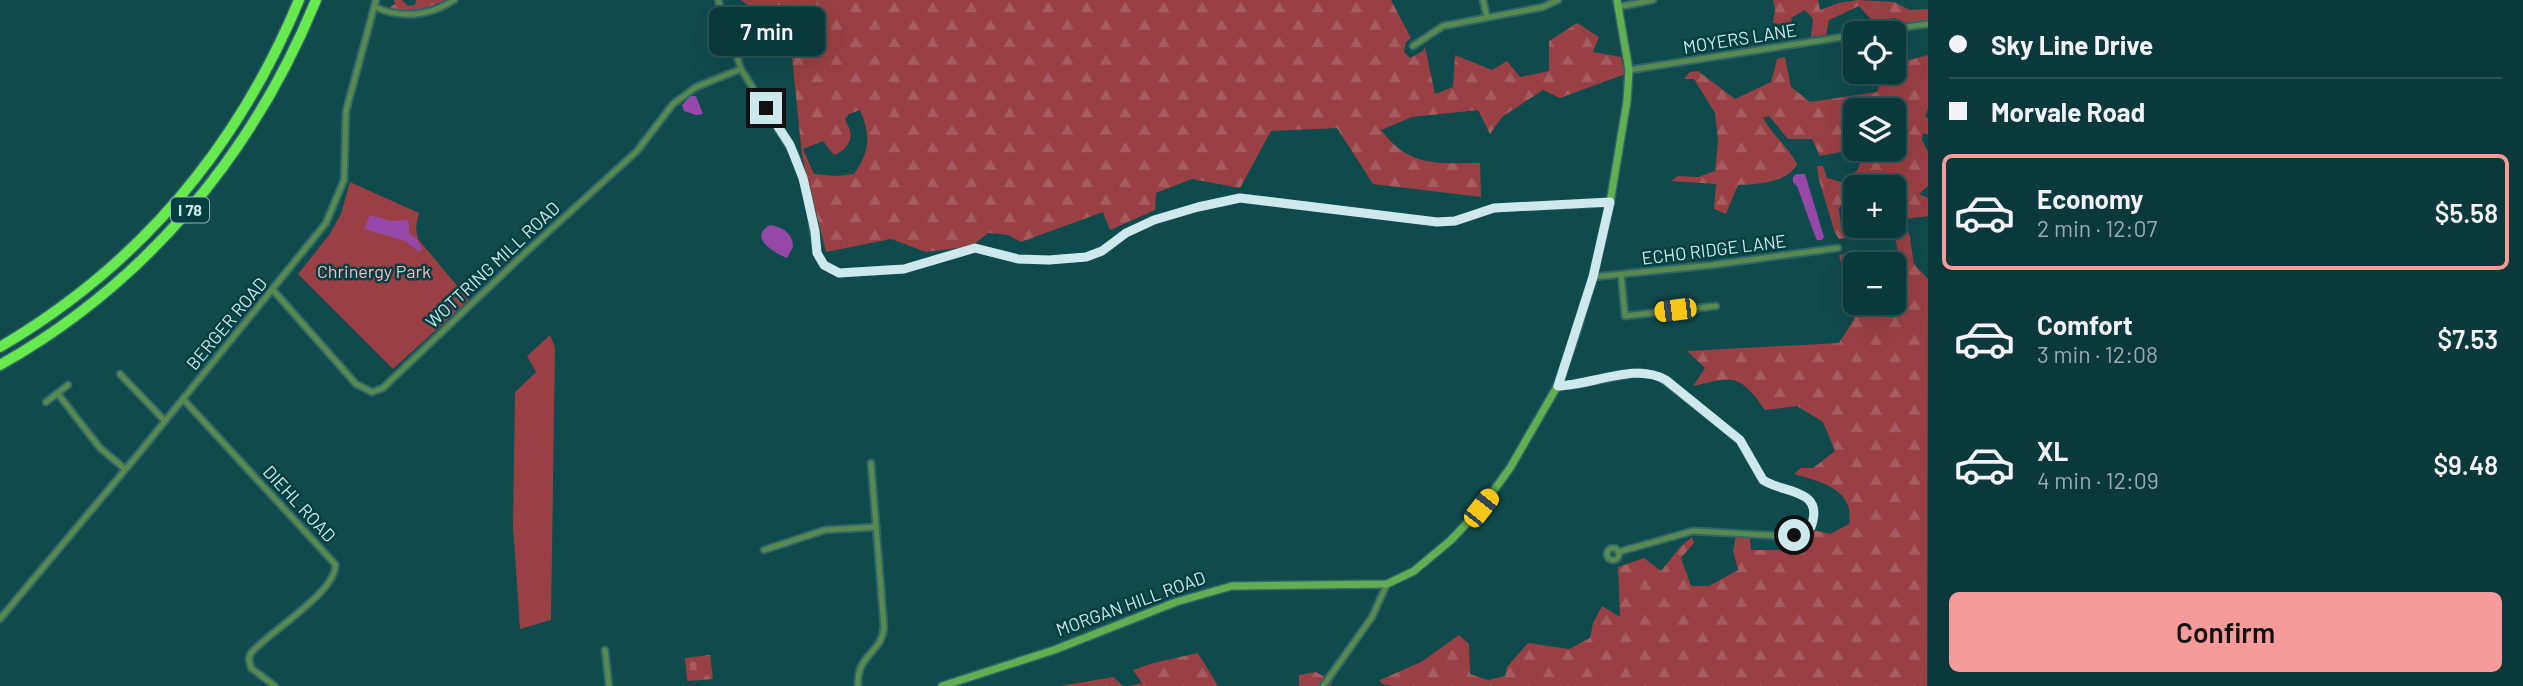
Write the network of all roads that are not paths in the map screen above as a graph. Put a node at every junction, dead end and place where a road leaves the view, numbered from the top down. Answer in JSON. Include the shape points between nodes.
{"nodes":[{"id":1,"x":299,"y":0,"type":"edge"},
{"id":2,"x":316,"y":0,"type":"edge"},
{"id":3,"x":376,"y":0,"type":"edge"},
{"id":4,"x":454,"y":0,"type":"edge"},
{"id":5,"x":718,"y":0,"type":"edge"},
{"id":6,"x":1483,"y":0,"type":"edge"},
{"id":7,"x":1558,"y":0,"type":"edge"},
{"id":8,"x":1653,"y":0,"type":"edge"},
{"id":9,"x":1617,"y":3,"type":"edge"},
{"id":10,"x":375,"y":8,"type":"junction"},
{"id":11,"x":1487,"y":17,"type":"junction"},
{"id":12,"x":1928,"y":24,"type":"edge"},
{"id":13,"x":1906,"y":27,"type":"edge"},
{"id":14,"x":1843,"y":37,"type":"edge"},
{"id":15,"x":1413,"y":46,"type":"dead end"},
{"id":16,"x":741,"y":69,"type":"junction"},
{"id":17,"x":1629,"y":71,"type":"junction"},
{"id":18,"x":1610,"y":202,"type":"junction"},
{"id":19,"x":1838,"y":248,"type":"dead end"},
{"id":20,"x":1621,"y":275,"type":"junction"},
{"id":21,"x":1593,"y":277,"type":"junction"},
{"id":22,"x":273,"y":290,"type":"junction"},
{"id":23,"x":1716,"y":306,"type":"dead end"},
{"id":24,"x":0,"y":347,"type":"edge"},
{"id":25,"x":0,"y":365,"type":"edge"},
{"id":26,"x":120,"y":374,"type":"dead end"},
{"id":27,"x":68,"y":386,"type":"dead end"},
{"id":28,"x":1558,"y":386,"type":"junction"},
{"id":29,"x":58,"y":394,"type":"junction"},
{"id":30,"x":183,"y":399,"type":"junction"},
{"id":31,"x":46,"y":402,"type":"dead end"},
{"id":32,"x":165,"y":421,"type":"junction"},
{"id":33,"x":871,"y":463,"type":"dead end"},
{"id":34,"x":125,"y":469,"type":"junction"},
{"id":35,"x":876,"y":527,"type":"junction"},
{"id":36,"x":764,"y":550,"type":"dead end"},
{"id":37,"x":1618,"y":552,"type":"dead end"},
{"id":38,"x":1387,"y":584,"type":"junction"},
{"id":39,"x":0,"y":619,"type":"edge"},
{"id":40,"x":606,"y":650,"type":"dead end"},
{"id":41,"x":275,"y":686,"type":"edge"},
{"id":42,"x":609,"y":686,"type":"edge"},
{"id":43,"x":858,"y":686,"type":"edge"},
{"id":44,"x":942,"y":686,"type":"edge"},
{"id":45,"x":1323,"y":686,"type":"edge"}],
"edges":[{"from":1,"to":24,"type":"highway","number":"I 78","via":[[247,105],[180,198],[101,277]]},
{"from":2,"to":25,"type":"highway","number":"I 78","via":[[266,105],[186,215],[88,307]]},
{"from":3,"to":10,"type":"street","name":"BERGER ROAD"},
{"from":4,"to":10,"type":"street","via":[[411,15]]},
{"from":5,"to":16,"type":"street"},
{"from":6,"to":11,"type":"street"},
{"from":7,"to":11,"type":"street","via":[[1544,7]]},
{"from":8,"to":9,"type":"street"},
{"from":9,"to":17,"type":"main road","name":"MORGAN HILL ROAD"},
{"from":10,"to":22,"type":"street","name":"BERGER ROAD","via":[[345,111],[346,156],[340,193],[326,223]]},
{"from":11,"to":15,"type":"street","via":[[1438,27]]},
{"from":12,"to":13,"type":"street"},
{"from":14,"to":17,"type":"street","name":"MOYERS LANE"},
{"from":16,"to":18,"type":"street","via":[[796,157],[817,253],[824,265],[839,273],[904,269],[975,248],[1018,259],[1086,257],[1154,220],[1240,198],[1437,222],[1494,208]]},
{"from":16,"to":22,"type":"street","name":"WOTTRING MILL ROAD","via":[[696,87],[673,104],[637,151],[383,388],[372,392],[356,384]]},
{"from":17,"to":18,"type":"main road","name":"MORGAN HILL ROAD"},
{"from":18,"to":21,"type":"main road","name":"MORGAN HILL ROAD"},
{"from":19,"to":20,"type":"street","name":"ECHO RIDGE LANE"},
{"from":20,"to":21,"type":"street","name":"ECHO RIDGE LANE"},
{"from":20,"to":23,"type":"street","via":[[1625,316]]},
{"from":21,"to":28,"type":"main road","name":"MORGAN HILL ROAD"},
{"from":22,"to":30,"type":"street","name":"BERGER ROAD"},
{"from":26,"to":32,"type":"street"},
{"from":27,"to":29,"type":"street"},
{"from":28,"to":37,"type":"street","via":[[1640,372],[1660,377],[1740,440],[1763,480],[1810,500],[1815,513],[1811,527],[1794,535],[1699,530]]},
{"from":28,"to":38,"type":"main road","name":"MORGAN HILL ROAD","via":[[1481,508],[1430,559]]},
{"from":29,"to":31,"type":"street"},
{"from":29,"to":34,"type":"street","via":[[100,448]]},
{"from":30,"to":32,"type":"street","name":"BERGER ROAD"},
{"from":30,"to":41,"type":"street","name":"DIEHL ROAD","via":[[335,564],[324,590],[251,653],[251,668]]},
{"from":32,"to":34,"type":"street","name":"BERGER ROAD"},
{"from":33,"to":35,"type":"street"},
{"from":34,"to":39,"type":"street","name":"BERGER ROAD"},
{"from":35,"to":36,"type":"street","via":[[825,530]]},
{"from":35,"to":43,"type":"street","via":[[883,638],[861,663]]},
{"from":38,"to":44,"type":"main road","name":"MORGAN HILL ROAD","via":[[1232,586]]},
{"from":38,"to":45,"type":"street","via":[[1372,617]]},
{"from":40,"to":42,"type":"street"}]}
